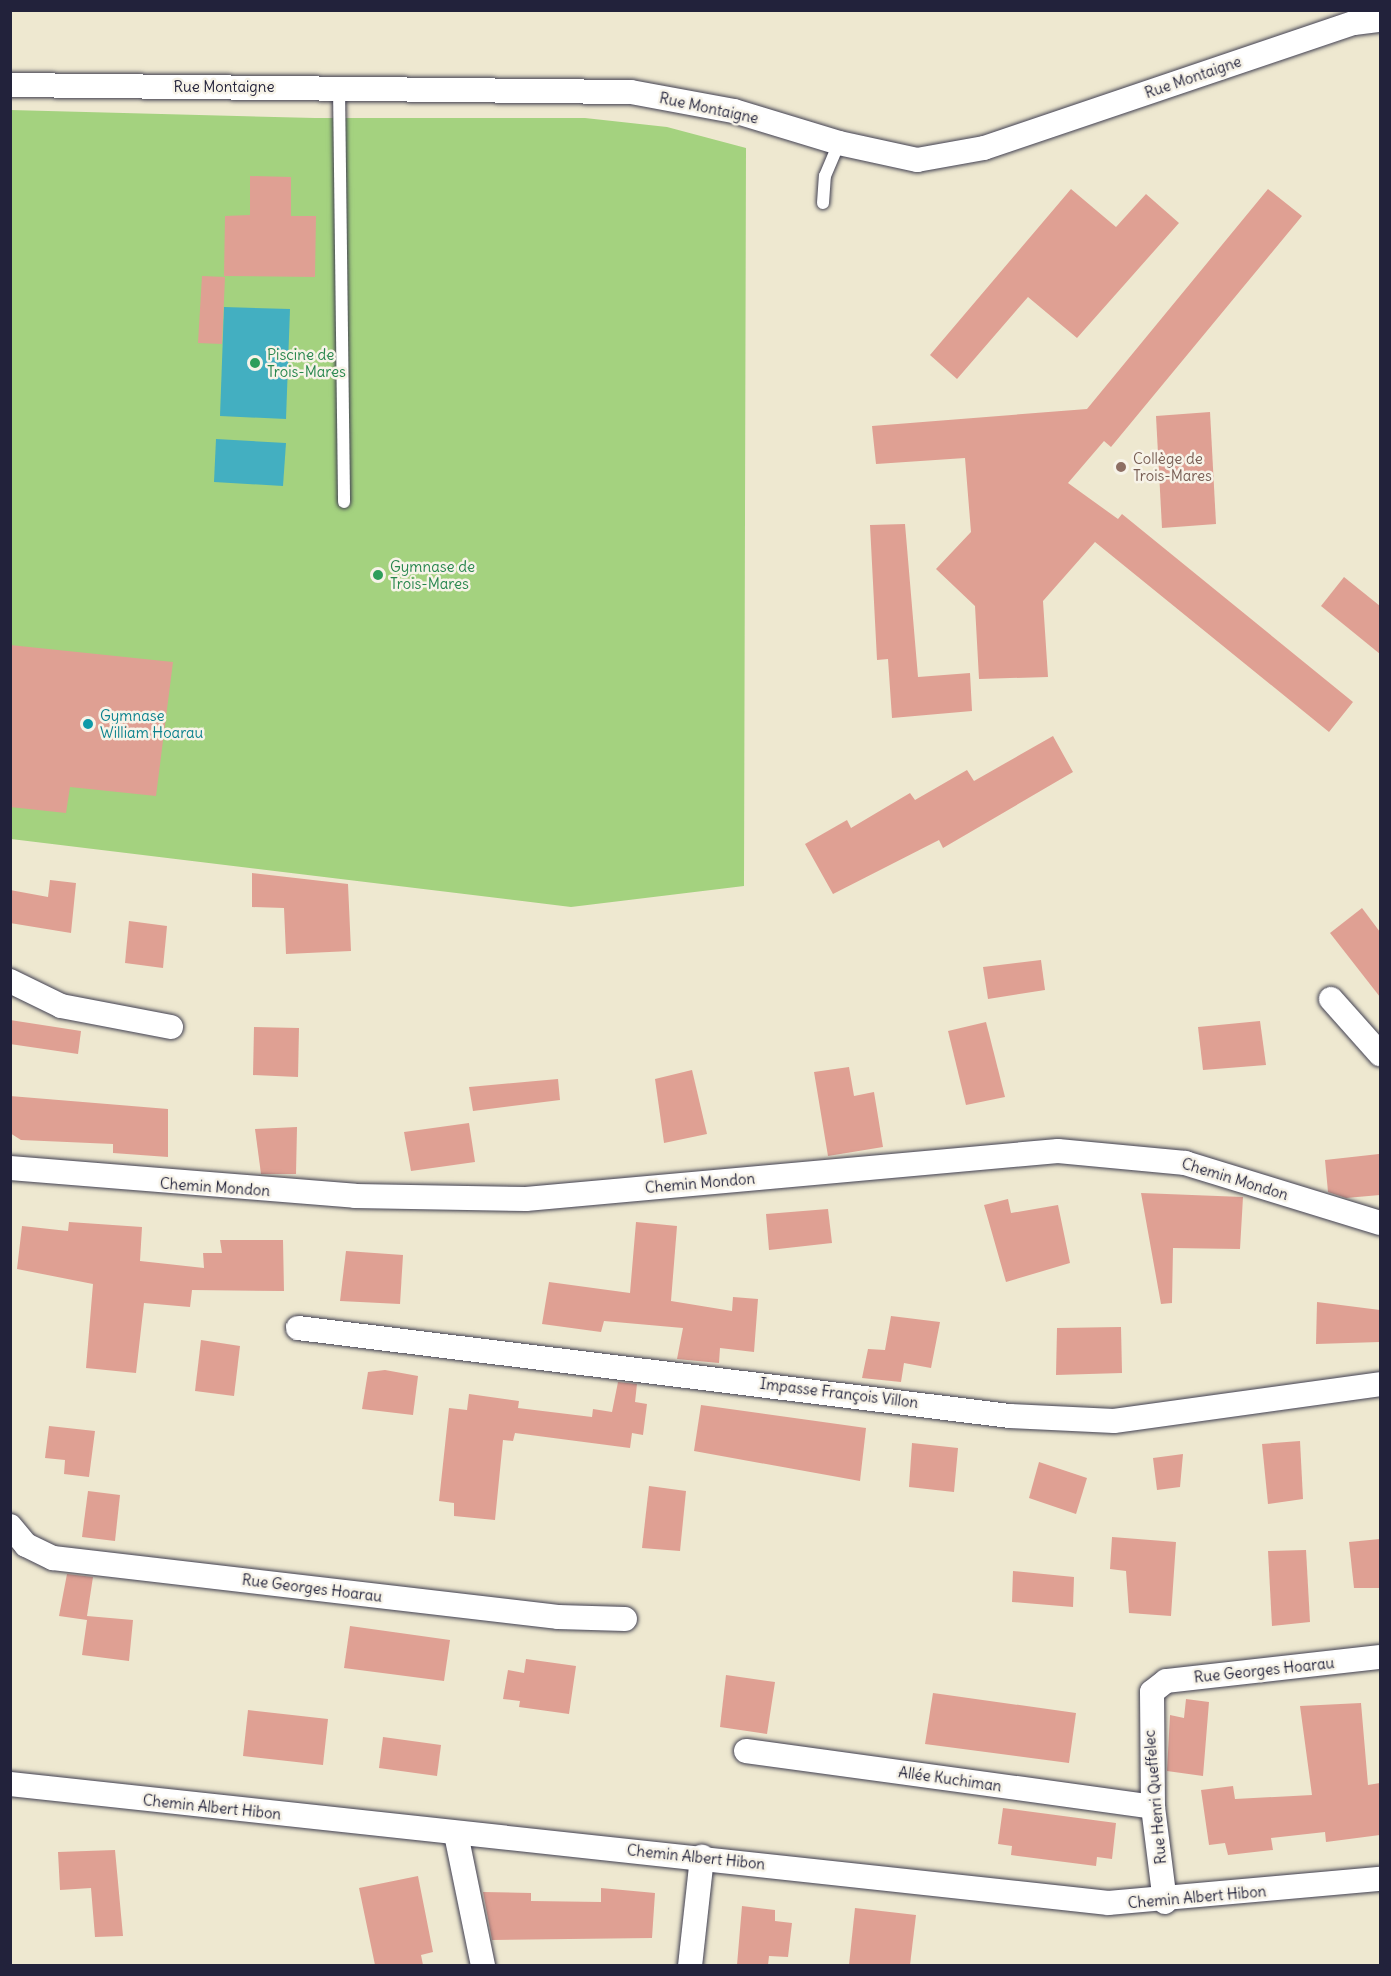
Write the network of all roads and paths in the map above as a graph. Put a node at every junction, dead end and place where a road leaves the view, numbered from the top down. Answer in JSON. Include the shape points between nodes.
{"nodes":[{"id":1,"x":1380,"y":20,"type":"edge"},
{"id":2,"x":10,"y":85,"type":"edge"},
{"id":3,"x":339,"y":88,"type":"junction"},
{"id":4,"x":839,"y":143,"type":"junction"},
{"id":5,"x":823,"y":202,"type":"dead end"},
{"id":6,"x":345,"y":502,"type":"dead end"},
{"id":7,"x":10,"y":981,"type":"edge"},
{"id":8,"x":1331,"y":999,"type":"dead end"},
{"id":9,"x":171,"y":1027,"type":"dead end"},
{"id":10,"x":1380,"y":1054,"type":"edge"},
{"id":11,"x":10,"y":1168,"type":"edge"},
{"id":12,"x":1380,"y":1223,"type":"edge"},
{"id":13,"x":298,"y":1328,"type":"dead end"},
{"id":14,"x":1380,"y":1384,"type":"edge"},
{"id":15,"x":10,"y":1526,"type":"edge"},
{"id":16,"x":625,"y":1619,"type":"dead end"},
{"id":17,"x":1380,"y":1657,"type":"edge"},
{"id":18,"x":1152,"y":1692,"type":"joint"},
{"id":19,"x":746,"y":1751,"type":"dead end"},
{"id":20,"x":10,"y":1784,"type":"edge"},
{"id":21,"x":1153,"y":1808,"type":"junction"},
{"id":22,"x":456,"y":1834,"type":"junction"},
{"id":23,"x":702,"y":1857,"type":"junction"},
{"id":24,"x":1380,"y":1879,"type":"edge"},
{"id":25,"x":1165,"y":1902,"type":"junction"},
{"id":26,"x":483,"y":1965,"type":"edge"},
{"id":27,"x":690,"y":1965,"type":"edge"}],
"edges":[{"from":1,"to":4,"type":"street","name":"Rue Montaigne","via":[[1354,23],[984,148],[917,160]]},
{"from":2,"to":3,"type":"street","name":"Rue Montaigne"},
{"from":3,"to":4,"type":"street","name":"Rue Montaigne","via":[[631,92],[734,111]]},
{"from":3,"to":6,"type":"lane"},
{"from":4,"to":5,"type":"lane","via":[[825,176]]},
{"from":7,"to":9,"type":"street","via":[[61,1006]]},
{"from":8,"to":10,"type":"street"},
{"from":11,"to":12,"type":"street","name":"Chemin Mondon","via":[[355,1197],[526,1199],[1058,1151],[1185,1163]]},
{"from":13,"to":14,"type":"street","name":"Impasse François Villon","via":[[1045,1418],[1114,1421]]},
{"from":15,"to":16,"type":"street","name":"Rue Georges Hoarau","via":[[26,1545],[53,1558],[558,1617]]},
{"from":17,"to":18,"type":"street","name":"Rue Georges Hoarau","via":[[1166,1681]]},
{"from":18,"to":21,"type":"street","name":"Rue Henri Queffelec"},
{"from":19,"to":21,"type":"street","name":"Allée Kuchiman"},
{"from":20,"to":22,"type":"street","name":"Chemin Albert Hibon"},
{"from":21,"to":25,"type":"street","name":"Rue Henri Queffelec"},
{"from":22,"to":23,"type":"street","name":"Chemin Albert Hibon"},
{"from":22,"to":26,"type":"street"},
{"from":23,"to":25,"type":"street","name":"Chemin Albert Hibon","via":[[1109,1903]]},
{"from":23,"to":27,"type":"street"},
{"from":24,"to":25,"type":"street","name":"Chemin Albert Hibon"}]}
